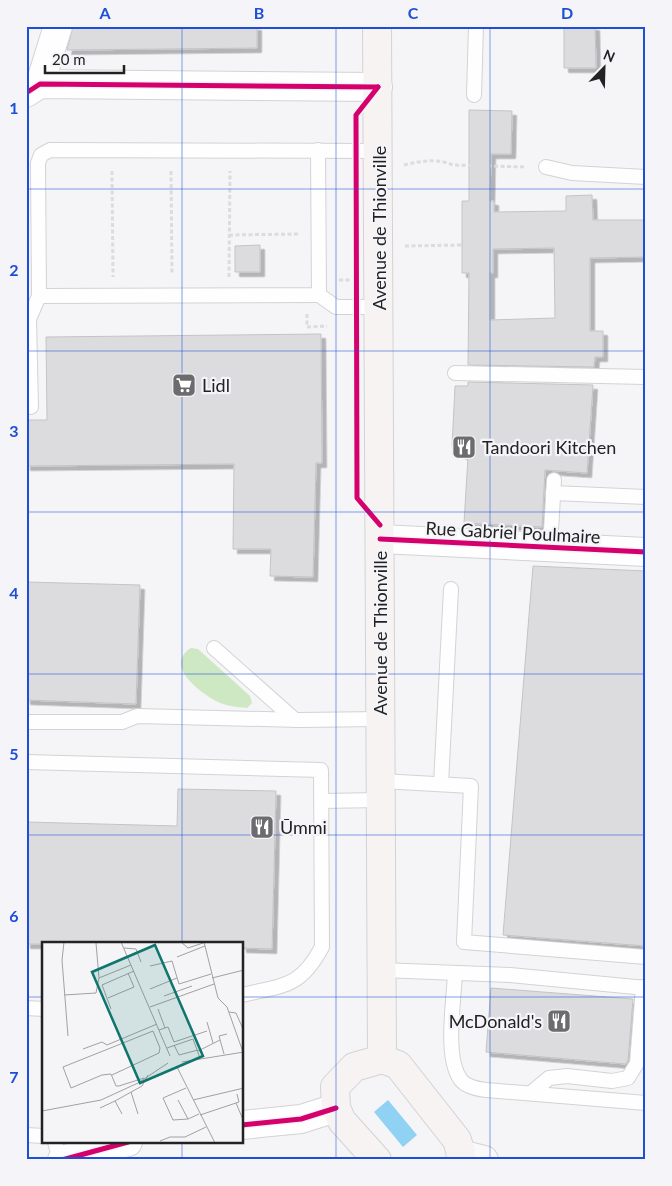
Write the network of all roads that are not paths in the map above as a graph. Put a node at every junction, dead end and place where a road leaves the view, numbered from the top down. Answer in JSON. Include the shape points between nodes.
{"nodes":[{"id":1,"x":58,"y":26,"type":"edge"},
{"id":2,"x":377,"y":26,"type":"edge"},
{"id":3,"x":476,"y":26,"type":"edge"},
{"id":4,"x":33,"y":88,"type":"edge"},
{"id":5,"x":378,"y":88,"type":"junction"},
{"id":6,"x":474,"y":95,"type":"dead end"},
{"id":7,"x":318,"y":150,"type":"junction"},
{"id":8,"x":378,"y":158,"type":"junction"},
{"id":9,"x":546,"y":167,"type":"road end"},
{"id":10,"x":646,"y":177,"type":"edge"},
{"id":11,"x":319,"y":295,"type":"junction"},
{"id":12,"x":39,"y":296,"type":"junction"},
{"id":13,"x":379,"y":307,"type":"junction"},
{"id":14,"x":455,"y":373,"type":"dead end"},
{"id":15,"x":646,"y":377,"type":"edge"},
{"id":16,"x":30,"y":407,"type":"dead end"},
{"id":17,"x":646,"y":497,"type":"edge"},
{"id":18,"x":380,"y":539,"type":"junction"},
{"id":19,"x":550,"y":547,"type":"junction"},
{"id":20,"x":646,"y":552,"type":"edge"},
{"id":21,"x":451,"y":589,"type":"dead end"},
{"id":22,"x":214,"y":648,"type":"dead end"},
{"id":23,"x":380,"y":719,"type":"junction"},
{"id":24,"x":296,"y":720,"type":"junction"},
{"id":25,"x":26,"y":722,"type":"edge"},
{"id":26,"x":26,"y":762,"type":"edge"},
{"id":27,"x":441,"y":784,"type":"junction"},
{"id":28,"x":381,"y":791,"type":"junction"},
{"id":29,"x":322,"y":801,"type":"junction"},
{"id":30,"x":646,"y":957,"type":"edge"},
{"id":31,"x":381,"y":970,"type":"junction"},
{"id":32,"x":455,"y":973,"type":"junction"},
{"id":33,"x":644,"y":988,"type":"edge"},
{"id":34,"x":244,"y":995,"type":"edge"},
{"id":35,"x":26,"y":1008,"type":"edge"},
{"id":36,"x":42,"y":1009,"type":"edge"},
{"id":37,"x":382,"y":1059,"type":"junction"},
{"id":38,"x":531,"y":1093,"type":"junction"},
{"id":39,"x":646,"y":1103,"type":"edge"},
{"id":40,"x":336,"y":1108,"type":"junction"},
{"id":41,"x":244,"y":1125,"type":"edge"},
{"id":42,"x":26,"y":1135,"type":"edge"},
{"id":43,"x":42,"y":1136,"type":"edge"},
{"id":44,"x":56,"y":1144,"type":"edge"},
{"id":45,"x":115,"y":1149,"type":"edge"},
{"id":46,"x":469,"y":1158,"type":"edge"},
{"id":47,"x":61,"y":1160,"type":"edge"},
{"id":48,"x":377,"y":1160,"type":"edge"}],
"edges":[{"from":1,"to":4,"type":"street"},
{"from":2,"to":5,"type":"main road","name":"Avenue de Thionville"},
{"from":3,"to":6,"type":"lane"},
{"from":4,"to":5,"type":"street"},
{"from":5,"to":8,"type":"main road","name":"Avenue de Thionville"},
{"from":7,"to":8,"type":"lane"},
{"from":7,"to":11,"type":"lane"},
{"from":7,"to":12,"type":"lane","via":[[50,150],[41,155],[38,164]]},
{"from":8,"to":13,"type":"main road","name":"Avenue de Thionville"},
{"from":9,"to":10,"type":"lane","via":[[572,173]]},
{"from":11,"to":12,"type":"lane"},
{"from":11,"to":13,"type":"lane","via":[[336,307]]},
{"from":12,"to":16,"type":"lane","via":[[29,319]]},
{"from":13,"to":18,"type":"main road","name":"Avenue de Thionville"},
{"from":14,"to":15,"type":"lane"},
{"from":17,"to":19,"type":"lane","via":[[553,486]]},
{"from":18,"to":19,"type":"street","name":"Rue Gabriel Poulmaire"},
{"from":18,"to":23,"type":"main road","name":"Avenue de Thionville"},
{"from":19,"to":20,"type":"street","name":"Rue Gabriel Poulmaire"},
{"from":21,"to":27,"type":"lane"},
{"from":22,"to":24,"type":"lane"},
{"from":23,"to":24,"type":"lane"},
{"from":23,"to":28,"type":"main road","name":"Avenue de Thionville"},
{"from":24,"to":25,"type":"lane","via":[[137,716],[122,722]]},
{"from":26,"to":29,"type":"lane","via":[[320,770]]},
{"from":27,"to":28,"type":"lane"},
{"from":27,"to":30,"type":"lane","via":[[471,786],[464,942]]},
{"from":28,"to":29,"type":"lane"},
{"from":28,"to":31,"type":"main road","name":"Avenue de Thionville"},
{"from":29,"to":34,"type":"lane","via":[[322,948],[311,968],[290,984]]},
{"from":31,"to":32,"type":"lane"},
{"from":31,"to":37,"type":"main road","name":"Avenue de Thionville"},
{"from":32,"to":33,"type":"lane"},
{"from":32,"to":38,"type":"lane","via":[[452,1060],[461,1081],[472,1088]]},
{"from":33,"to":38,"type":"lane","via":[[638,1063],[628,1078],[612,1081],[566,1076],[550,1078]]},
{"from":35,"to":36,"type":"lane"},
{"from":37,"to":40,"type":"main road","via":[[354,1067],[335,1087]]},
{"from":37,"to":46,"type":"main road","via":[[398,1065]]},
{"from":38,"to":39,"type":"lane"},
{"from":40,"to":41,"type":"street","via":[[301,1118]]},
{"from":40,"to":48,"type":"main road","via":[[342,1121]]},
{"from":42,"to":43,"type":"lane"},
{"from":44,"to":47,"type":"lane"},
{"from":45,"to":47,"type":"street"}]}
